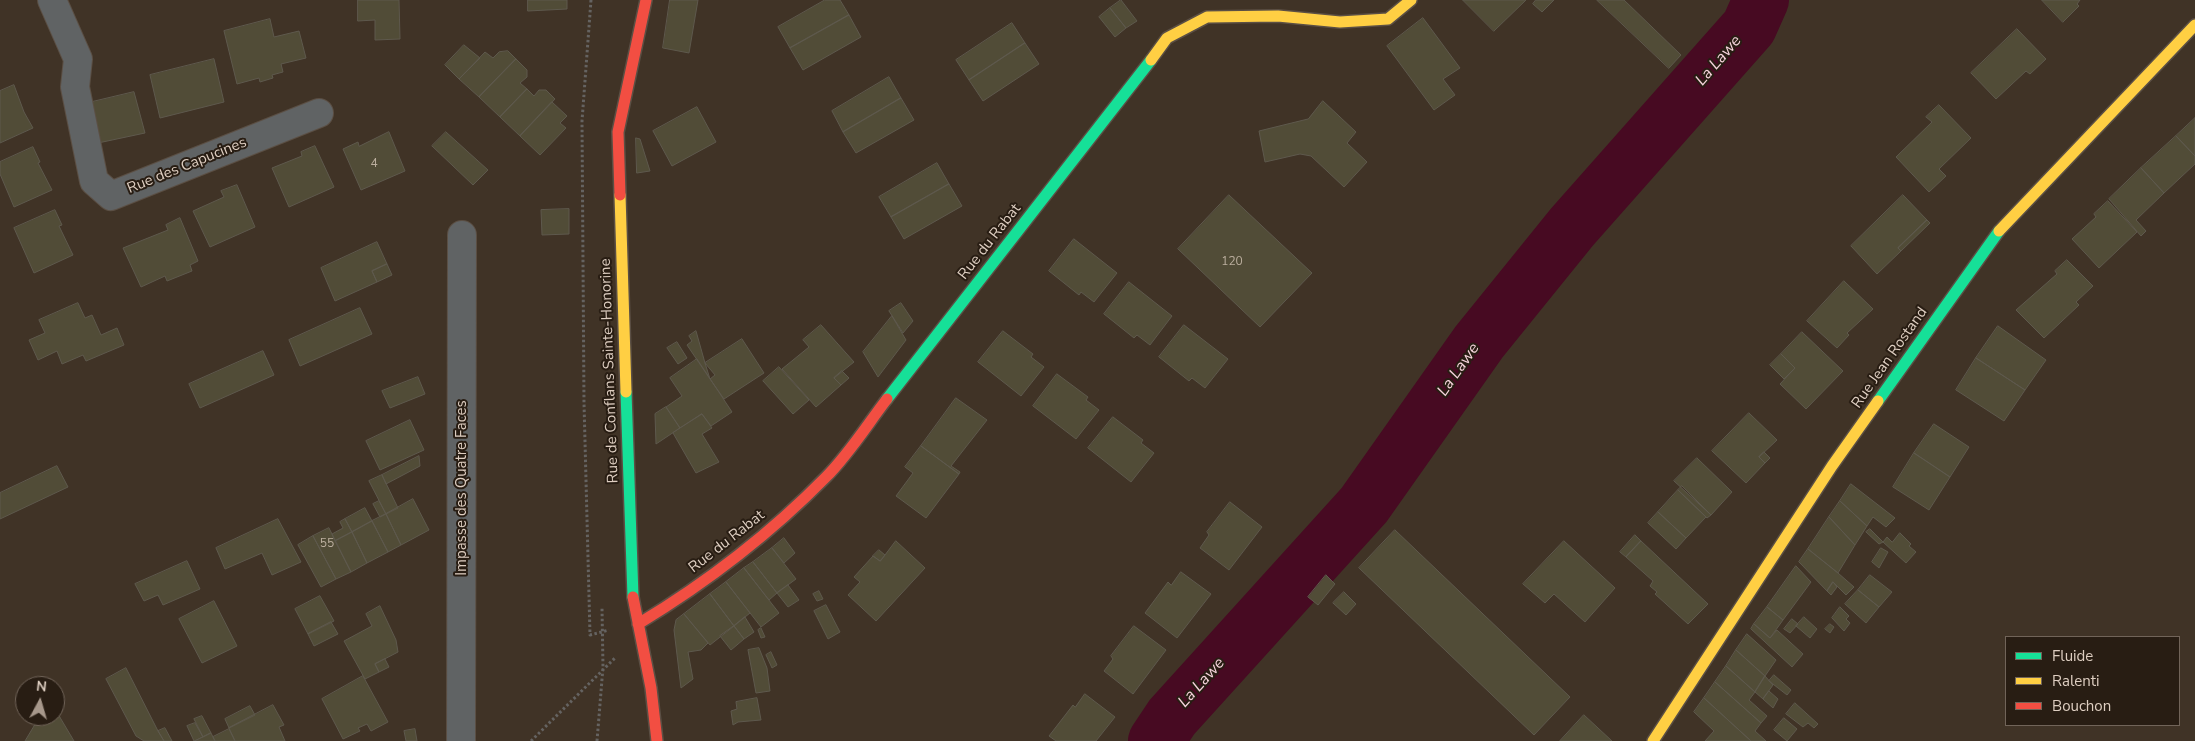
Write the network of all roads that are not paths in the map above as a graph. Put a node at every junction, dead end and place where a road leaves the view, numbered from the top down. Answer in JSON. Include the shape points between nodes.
{"nodes":[{"id":1,"x":52,"y":0,"type":"edge"},
{"id":2,"x":646,"y":0,"type":"edge"},
{"id":3,"x":1411,"y":0,"type":"edge"},
{"id":4,"x":2195,"y":25,"type":"edge"},
{"id":5,"x":319,"y":113,"type":"dead end"},
{"id":6,"x":462,"y":235,"type":"dead end"},
{"id":7,"x":638,"y":624,"type":"junction"},
{"id":8,"x":461,"y":741,"type":"edge"},
{"id":9,"x":657,"y":741,"type":"edge"},
{"id":10,"x":1653,"y":741,"type":"edge"}],
"edges":[{"from":1,"to":5,"type":"street","name":"Rue des Capucines","via":[[78,60],[75,87],[94,181],[111,196]]},
{"from":2,"to":7,"type":"street","name":"Rue de Conflans Sainte-Honorine","via":[[618,132],[631,577]]},
{"from":3,"to":7,"type":"street","name":"Rue du Rabat","via":[[1388,19],[1340,22],[1278,16],[1207,17],[1167,38],[827,476],[749,548]]},
{"from":4,"to":10,"type":"street","name":"Rue Jean Rostand","via":[[2001,229],[1832,466]]},
{"from":6,"to":8,"type":"street","name":"Impasse des Quatre Faces"},
{"from":7,"to":9,"type":"street","name":"Rue de Conflans Sainte-Honorine","via":[[656,713]]}]}
